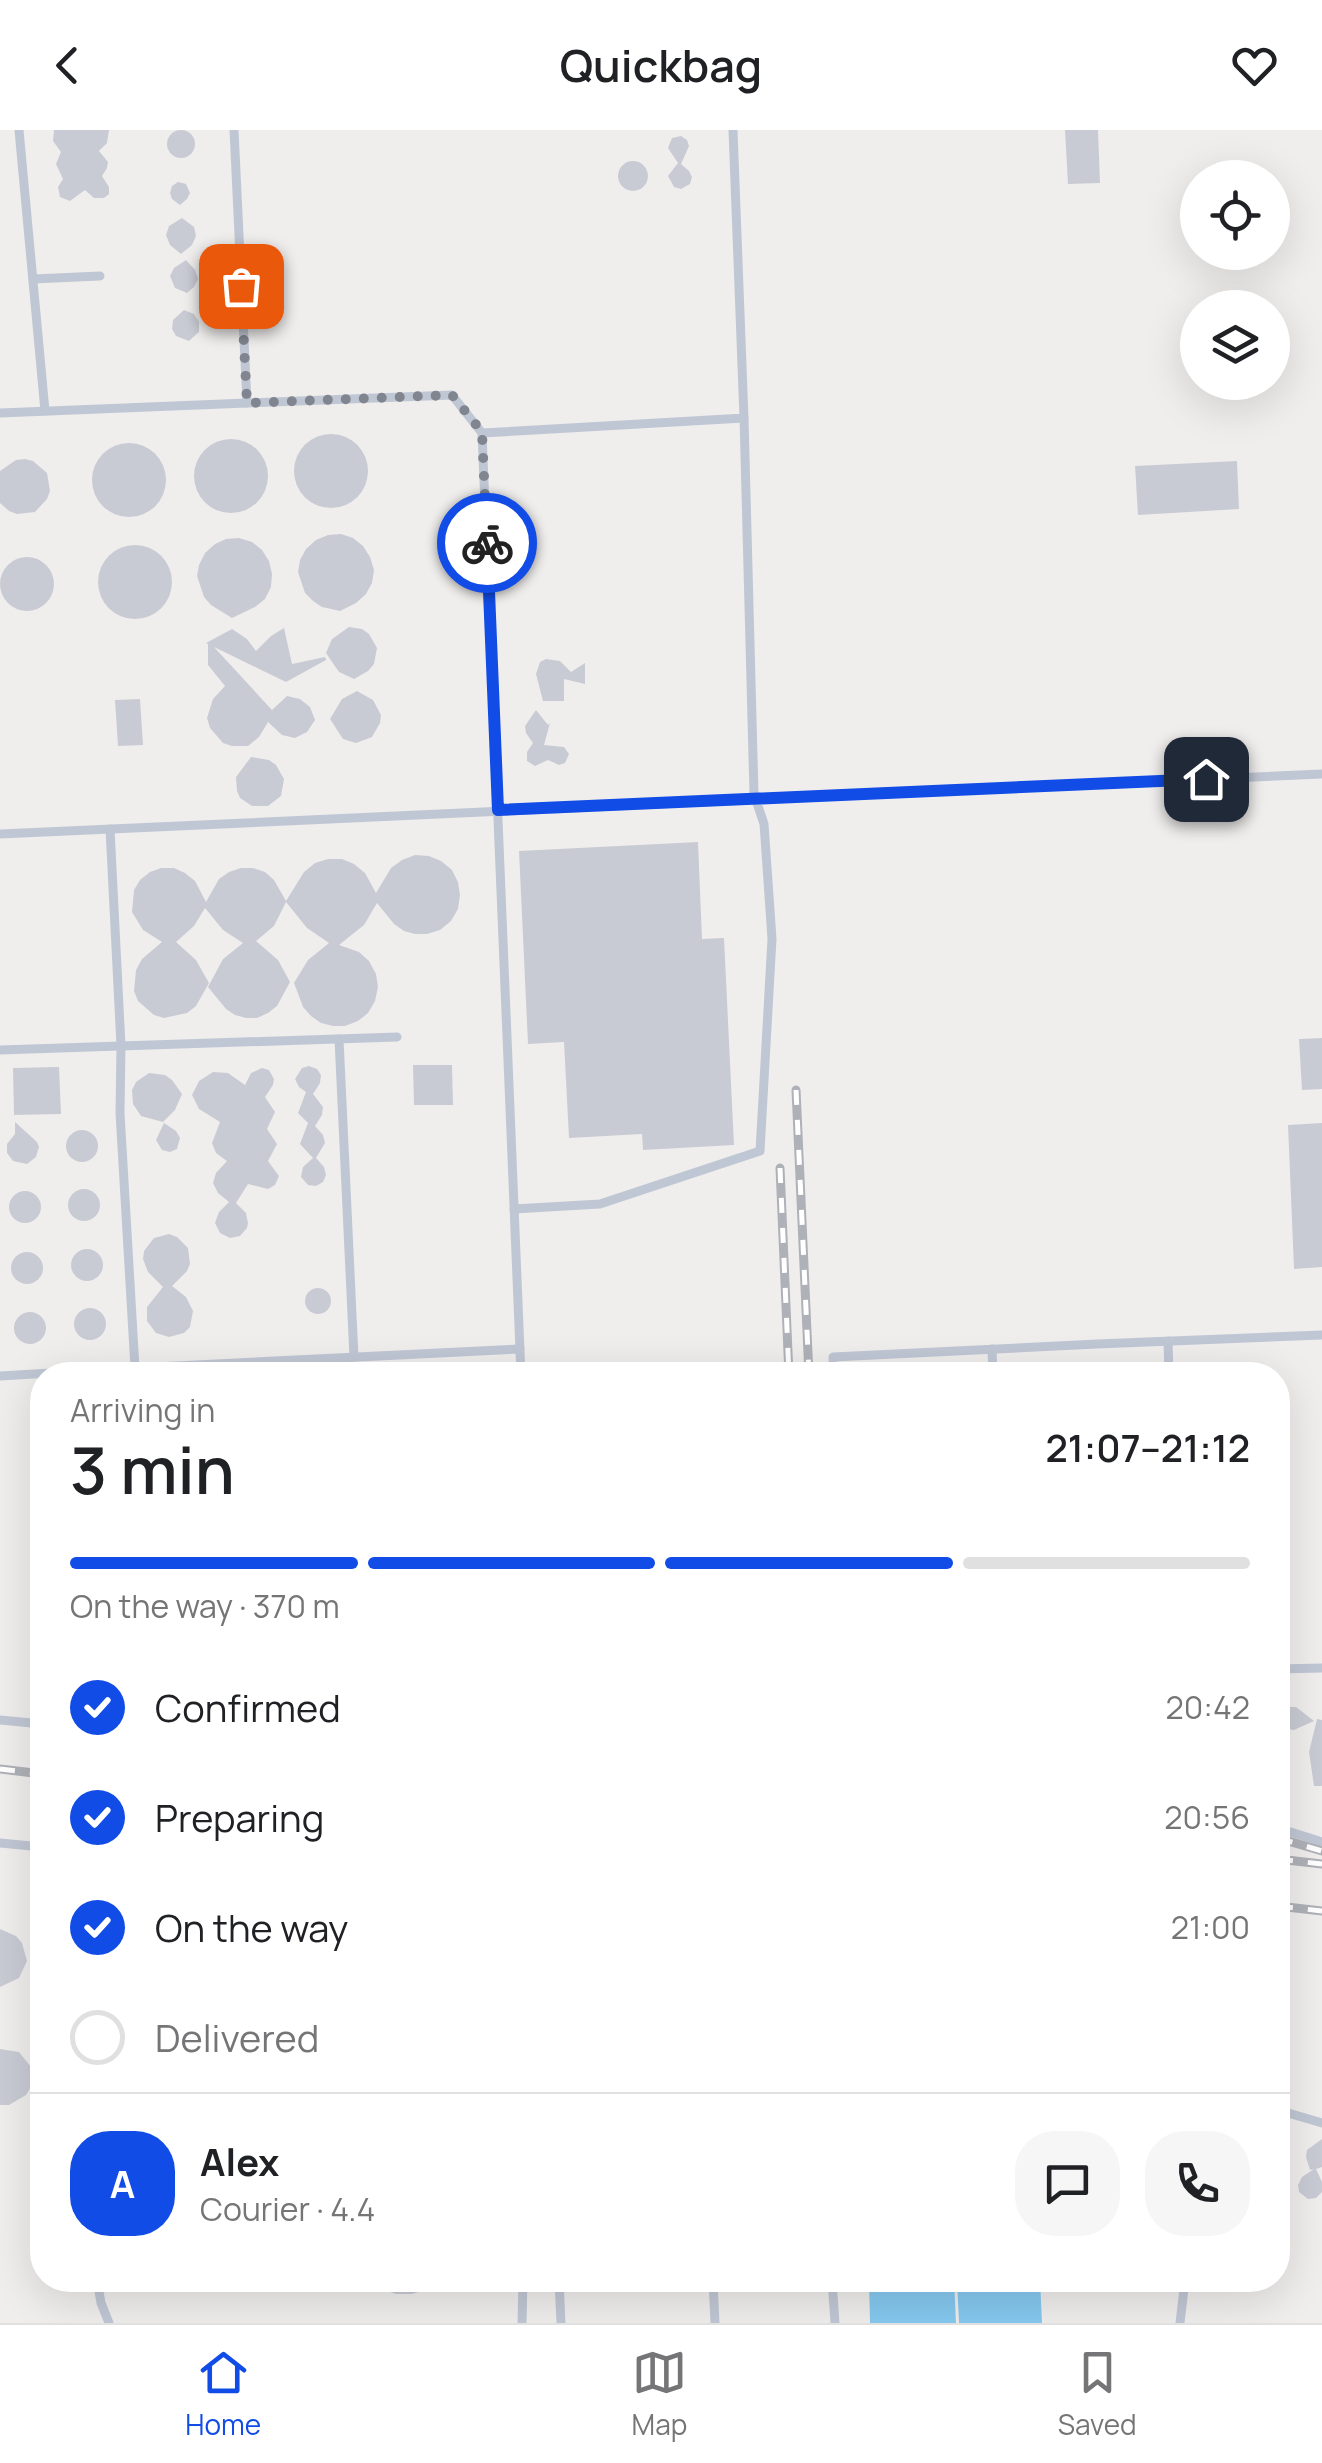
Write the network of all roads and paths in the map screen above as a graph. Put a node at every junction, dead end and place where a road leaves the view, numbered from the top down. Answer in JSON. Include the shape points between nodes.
{"nodes":[{"id":1,"x":19,"y":130,"type":"edge"},
{"id":2,"x":234,"y":130,"type":"edge"},
{"id":3,"x":733,"y":130,"type":"edge"},
{"id":4,"x":100,"y":276,"type":"dead end"},
{"id":5,"x":33,"y":279,"type":"junction"},
{"id":6,"x":247,"y":403,"type":"junction"},
{"id":7,"x":45,"y":410,"type":"junction"},
{"id":8,"x":0,"y":412,"type":"edge"},
{"id":9,"x":744,"y":418,"type":"junction"},
{"id":10,"x":482,"y":432,"type":"junction"},
{"id":11,"x":1322,"y":774,"type":"edge"},
{"id":12,"x":756,"y":798,"type":"junction"},
{"id":13,"x":498,"y":810,"type":"junction"},
{"id":14,"x":110,"y":829,"type":"junction"},
{"id":15,"x":0,"y":834,"type":"edge"},
{"id":16,"x":397,"y":1038,"type":"dead end"},
{"id":17,"x":339,"y":1039,"type":"junction"},
{"id":18,"x":121,"y":1046,"type":"junction"},
{"id":19,"x":0,"y":1050,"type":"edge"},
{"id":20,"x":514,"y":1209,"type":"junction"},
{"id":21,"x":1322,"y":1335,"type":"edge"},
{"id":22,"x":1168,"y":1341,"type":"junction"},
{"id":23,"x":520,"y":1348,"type":"junction"},
{"id":24,"x":992,"y":1349,"type":"junction"},
{"id":25,"x":354,"y":1357,"type":"junction"},
{"id":26,"x":135,"y":1362,"type":"edge"},
{"id":27,"x":304,"y":1362,"type":"edge"},
{"id":28,"x":521,"y":1362,"type":"edge"},
{"id":29,"x":833,"y":1362,"type":"edge"},
{"id":30,"x":992,"y":1362,"type":"edge"},
{"id":31,"x":1169,"y":1362,"type":"edge"},
{"id":32,"x":30,"y":1374,"type":"edge"},
{"id":33,"x":0,"y":1376,"type":"edge"},
{"id":34,"x":1322,"y":1668,"type":"edge"},
{"id":35,"x":1290,"y":1669,"type":"edge"},
{"id":36,"x":0,"y":1720,"type":"edge"},
{"id":37,"x":30,"y":1723,"type":"edge"},
{"id":38,"x":1290,"y":1832,"type":"edge"},
{"id":39,"x":1322,"y":1842,"type":"edge"},
{"id":40,"x":0,"y":1843,"type":"edge"},
{"id":41,"x":30,"y":1846,"type":"edge"},
{"id":42,"x":1290,"y":2114,"type":"edge"},
{"id":43,"x":1322,"y":2124,"type":"edge"},
{"id":44,"x":99,"y":2292,"type":"edge"},
{"id":45,"x":523,"y":2292,"type":"edge"},
{"id":46,"x":560,"y":2292,"type":"edge"},
{"id":47,"x":714,"y":2292,"type":"edge"},
{"id":48,"x":833,"y":2292,"type":"edge"},
{"id":49,"x":1184,"y":2292,"type":"edge"},
{"id":50,"x":109,"y":2323,"type":"edge"},
{"id":51,"x":522,"y":2323,"type":"edge"},
{"id":52,"x":561,"y":2323,"type":"edge"},
{"id":53,"x":715,"y":2323,"type":"edge"},
{"id":54,"x":834,"y":2323,"type":"edge"},
{"id":55,"x":1180,"y":2323,"type":"edge"}],
"edges":[{"from":1,"to":5,"type":"lane"},
{"from":2,"to":6,"type":"lane"},
{"from":3,"to":9,"type":"lane"},
{"from":4,"to":5,"type":"lane"},
{"from":5,"to":7,"type":"lane"},
{"from":6,"to":7,"type":"lane"},
{"from":6,"to":10,"type":"lane","via":[[452,395]]},
{"from":7,"to":8,"type":"lane"},
{"from":9,"to":10,"type":"lane"},
{"from":9,"to":12,"type":"lane"},
{"from":10,"to":13,"type":"lane"},
{"from":11,"to":12,"type":"lane"},
{"from":12,"to":13,"type":"lane"},
{"from":12,"to":20,"type":"lane","via":[[764,824],[772,939],[760,1151],[600,1204]]},
{"from":13,"to":14,"type":"lane"},
{"from":13,"to":20,"type":"lane"},
{"from":14,"to":15,"type":"lane"},
{"from":14,"to":18,"type":"lane"},
{"from":16,"to":17,"type":"lane"},
{"from":17,"to":18,"type":"lane"},
{"from":17,"to":25,"type":"lane"},
{"from":18,"to":19,"type":"lane"},
{"from":18,"to":26,"type":"lane"},
{"from":20,"to":23,"type":"lane"},
{"from":21,"to":22,"type":"lane"},
{"from":22,"to":24,"type":"lane"},
{"from":22,"to":31,"type":"lane"},
{"from":23,"to":25,"type":"lane"},
{"from":23,"to":28,"type":"lane"},
{"from":24,"to":29,"type":"lane","via":[[833,1357]]},
{"from":24,"to":30,"type":"lane"},
{"from":25,"to":27,"type":"lane"},
{"from":32,"to":33,"type":"lane"},
{"from":34,"to":35,"type":"lane"},
{"from":36,"to":37,"type":"lane"},
{"from":38,"to":39,"type":"lane"},
{"from":40,"to":41,"type":"lane"},
{"from":42,"to":43,"type":"lane"},
{"from":44,"to":50,"type":"lane"},
{"from":45,"to":51,"type":"lane"},
{"from":46,"to":52,"type":"lane"},
{"from":47,"to":53,"type":"lane"},
{"from":48,"to":54,"type":"lane"},
{"from":49,"to":55,"type":"lane"}]}
